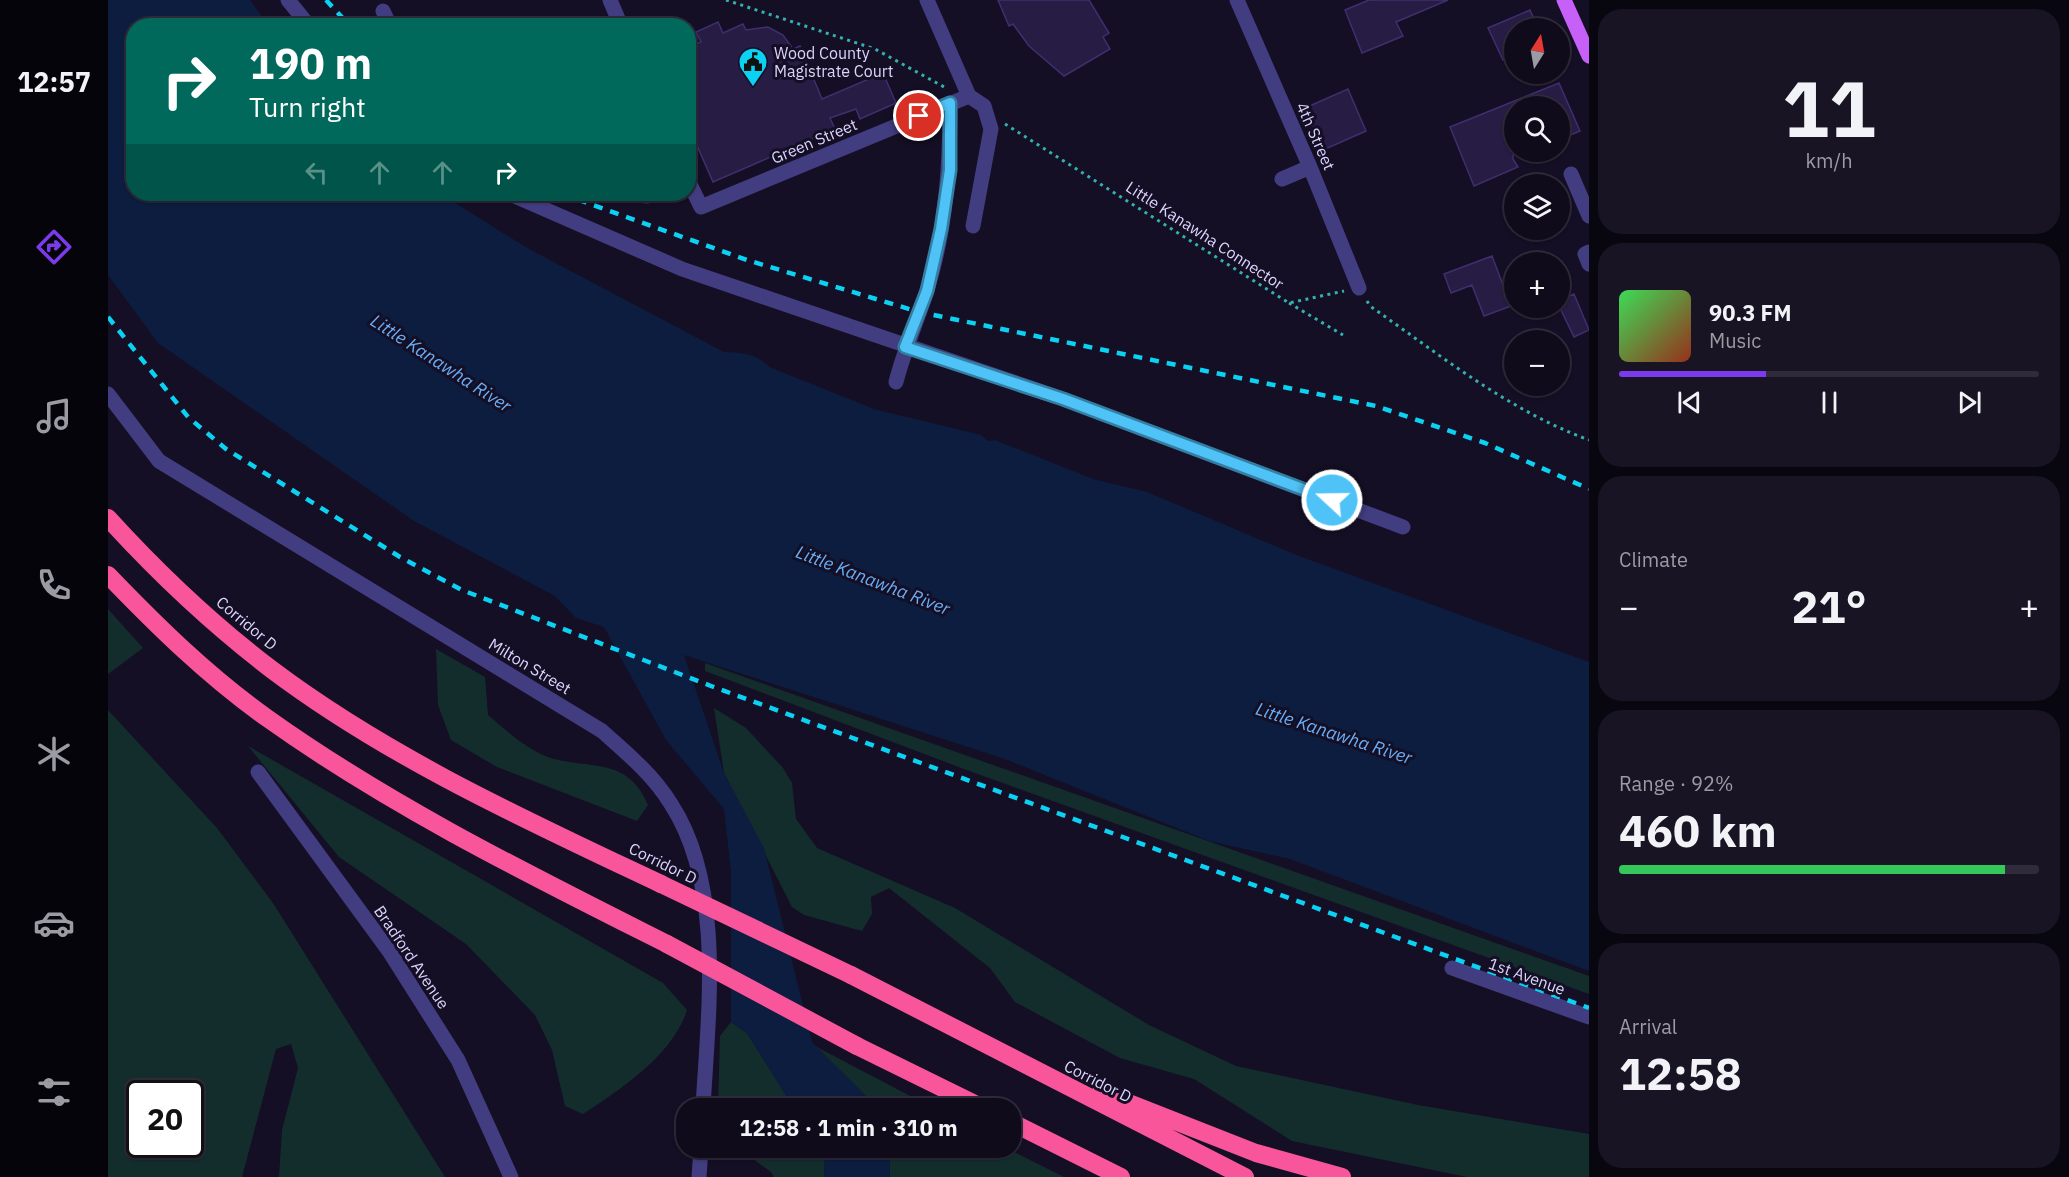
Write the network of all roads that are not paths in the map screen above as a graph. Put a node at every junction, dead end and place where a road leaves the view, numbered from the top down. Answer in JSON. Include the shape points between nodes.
{"nodes":[{"id":1,"x":288,"y":0,"type":"edge"},
{"id":2,"x":610,"y":0,"type":"edge"},
{"id":3,"x":927,"y":0,"type":"edge"},
{"id":4,"x":1237,"y":0,"type":"edge"},
{"id":5,"x":1564,"y":0,"type":"edge"},
{"id":6,"x":383,"y":11,"type":"dead end"},
{"id":7,"x":303,"y":18,"type":"edge"},
{"id":8,"x":386,"y":18,"type":"edge"},
{"id":9,"x":618,"y":18,"type":"edge"},
{"id":10,"x":1589,"y":56,"type":"edge"},
{"id":11,"x":969,"y":96,"type":"junction"},
{"id":12,"x":946,"y":105,"type":"junction"},
{"id":13,"x":1311,"y":167,"type":"junction"},
{"id":14,"x":1571,"y":174,"type":"dead end"},
{"id":15,"x":1282,"y":179,"type":"dead end"},
{"id":16,"x":696,"y":197,"type":"edge"},
{"id":17,"x":526,"y":201,"type":"edge"},
{"id":18,"x":1589,"y":216,"type":"edge"},
{"id":19,"x":973,"y":226,"type":"dead end"},
{"id":20,"x":1589,"y":252,"type":"edge"},
{"id":21,"x":1589,"y":264,"type":"edge"},
{"id":22,"x":1359,"y":288,"type":"road end"},
{"id":23,"x":905,"y":347,"type":"junction"},
{"id":24,"x":896,"y":382,"type":"dead end"},
{"id":25,"x":108,"y":394,"type":"edge"},
{"id":26,"x":108,"y":518,"type":"edge"},
{"id":27,"x":1403,"y":527,"type":"dead end"},
{"id":28,"x":108,"y":575,"type":"edge"},
{"id":29,"x":258,"y":772,"type":"dead end"},
{"id":30,"x":1452,"y":969,"type":"dead end"},
{"id":31,"x":1589,"y":1017,"type":"edge"},
{"id":32,"x":1004,"y":1055,"type":"junction"},
{"id":33,"x":704,"y":1098,"type":"edge"},
{"id":34,"x":963,"y":1098,"type":"edge"},
{"id":35,"x":1021,"y":1127,"type":"edge"},
{"id":36,"x":700,"y":1158,"type":"edge"},
{"id":37,"x":511,"y":1177,"type":"edge"},
{"id":38,"x":699,"y":1177,"type":"edge"},
{"id":39,"x":1120,"y":1177,"type":"edge"},
{"id":40,"x":1245,"y":1177,"type":"edge"},
{"id":41,"x":1342,"y":1177,"type":"edge"}],
"edges":[{"from":1,"to":7,"type":"street"},
{"from":2,"to":9,"type":"street"},
{"from":3,"to":11,"type":"street"},
{"from":4,"to":13,"type":"street","name":"4th Street"},
{"from":5,"to":10,"type":"main road"},
{"from":6,"to":8,"type":"street"},
{"from":11,"to":12,"type":"street","name":"Green Street"},
{"from":11,"to":19,"type":"street","via":[[984,106],[991,129]]},
{"from":12,"to":16,"type":"street","name":"Green Street","via":[[701,207]]},
{"from":12,"to":23,"type":"street","via":[[950,170],[941,229],[927,291]]},
{"from":13,"to":15,"type":"street"},
{"from":13,"to":22,"type":"street","name":"4th Street"},
{"from":14,"to":18,"type":"street"},
{"from":17,"to":23,"type":"street","via":[[682,269]]},
{"from":20,"to":21,"type":"street","via":[[1585,254]]},
{"from":23,"to":24,"type":"street"},
{"from":23,"to":27,"type":"street","via":[[1063,399]]},
{"from":25,"to":33,"type":"street","name":"Milton Street","via":[[159,461],[602,731],[644,768],[689,836],[700,869],[710,968]]},
{"from":26,"to":32,"type":"highway","name":"Corridor D","bridge":true,"via":[[219,626],[322,704],[458,783],[851,975]]},
{"from":28,"to":34,"type":"highway","bridge":true,"via":[[163,632],[213,675],[265,717],[339,767],[477,847]]},
{"from":29,"to":37,"type":"street","name":"Bradford Avenue","via":[[389,951],[458,1060]]},
{"from":30,"to":31,"type":"street","name":"1st Avenue"},
{"from":32,"to":40,"type":"highway","name":"Corridor D"},
{"from":32,"to":41,"type":"highway","via":[[1256,1152]]},
{"from":35,"to":39,"type":"highway"},
{"from":36,"to":38,"type":"street"}]}
